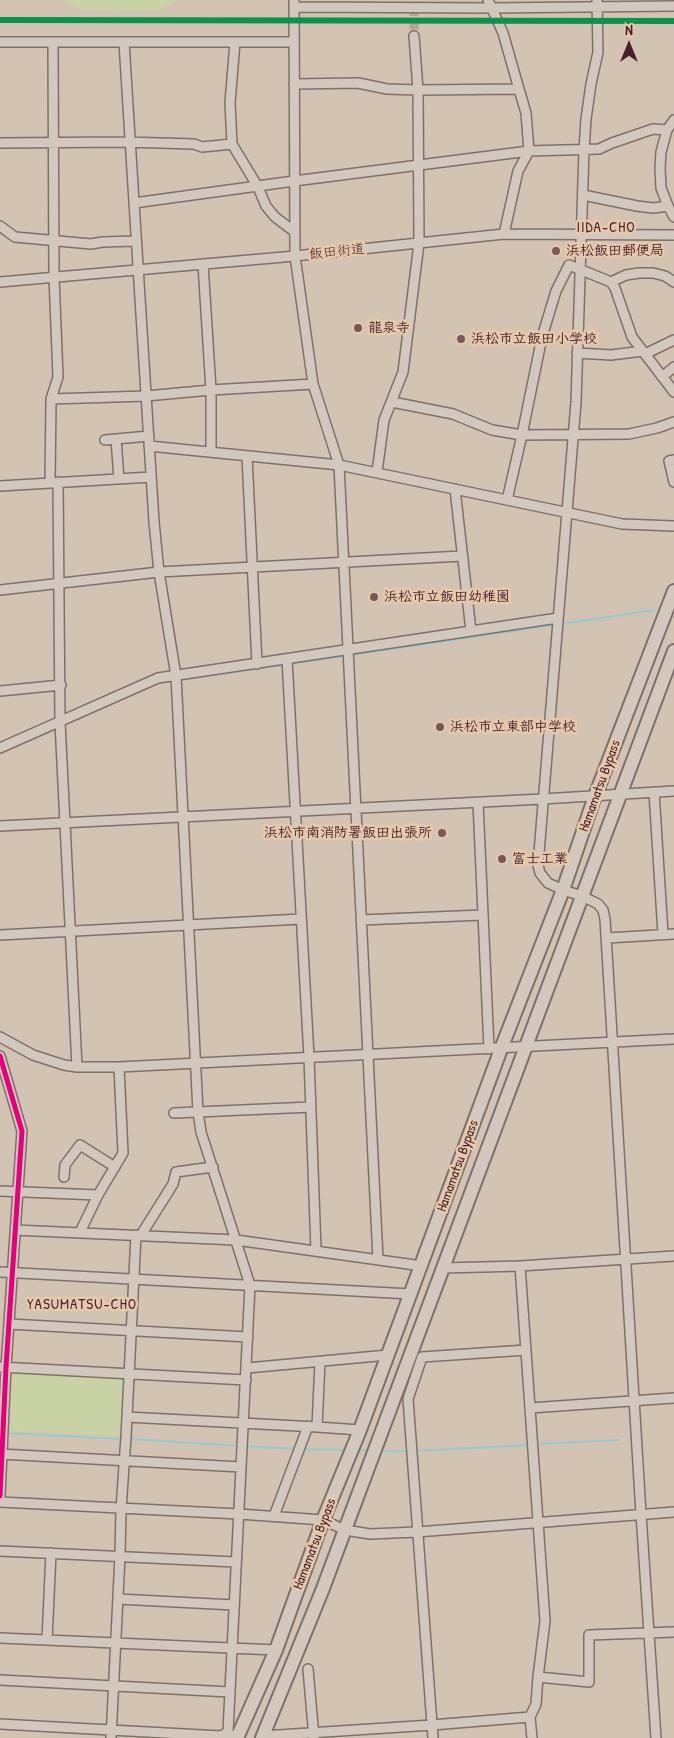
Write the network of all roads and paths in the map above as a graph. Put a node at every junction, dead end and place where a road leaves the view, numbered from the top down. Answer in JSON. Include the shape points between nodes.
{"nodes":[{"id":1,"x":597,"y":3,"type":"edge"},
{"id":2,"x":294,"y":4,"type":"edge"},
{"id":3,"x":414,"y":4,"type":"edge"},
{"id":4,"x":490,"y":4,"type":"edge"},
{"id":5,"x":674,"y":6,"type":"edge"},
{"id":6,"x":414,"y":36,"type":"tunnel mouth"},
{"id":7,"x":0,"y":42,"type":"edge"},
{"id":8,"x":54,"y":42,"type":"junction"},
{"id":9,"x":124,"y":42,"type":"junction"},
{"id":10,"x":236,"y":42,"type":"junction"},
{"id":11,"x":294,"y":42,"type":"junction"},
{"id":12,"x":294,"y":84,"type":"junction"},
{"id":13,"x":519,"y":89,"type":"junction"},
{"id":14,"x":418,"y":90,"type":"junction"},
{"id":15,"x":674,"y":120,"type":"edge"},
{"id":16,"x":667,"y":130,"type":"junction"},
{"id":17,"x":54,"y":142,"type":"junction"},
{"id":18,"x":0,"y":143,"type":"edge"},
{"id":19,"x":130,"y":143,"type":"junction"},
{"id":20,"x":232,"y":144,"type":"junction"},
{"id":21,"x":584,"y":150,"type":"junction"},
{"id":22,"x":529,"y":151,"type":"junction"},
{"id":23,"x":418,"y":166,"type":"junction"},
{"id":24,"x":294,"y":181,"type":"junction"},
{"id":25,"x":258,"y":187,"type":"junction"},
{"id":26,"x":583,"y":195,"type":"junction"},
{"id":27,"x":134,"y":203,"type":"junction"},
{"id":28,"x":668,"y":206,"type":"junction"},
{"id":29,"x":674,"y":217,"type":"edge"},
{"id":30,"x":0,"y":226,"type":"edge"},
{"id":31,"x":295,"y":232,"type":"junction"},
{"id":32,"x":582,"y":233,"type":"junction"},
{"id":33,"x":504,"y":234,"type":"junction"},
{"id":34,"x":674,"y":235,"type":"edge"},
{"id":35,"x":54,"y":240,"type":"junction"},
{"id":36,"x":135,"y":241,"type":"junction"},
{"id":37,"x":419,"y":244,"type":"junction"},
{"id":38,"x":295,"y":256,"type":"junction"},
{"id":39,"x":203,"y":264,"type":"junction"},
{"id":40,"x":138,"y":269,"type":"junction"},
{"id":41,"x":580,"y":269,"type":"junction"},
{"id":42,"x":54,"y":277,"type":"junction"},
{"id":43,"x":0,"y":282,"type":"edge"},
{"id":44,"x":611,"y":282,"type":"junction"},
{"id":45,"x":674,"y":282,"type":"edge"},
{"id":46,"x":674,"y":340,"type":"edge"},
{"id":47,"x":577,"y":352,"type":"junction"},
{"id":48,"x":644,"y":353,"type":"junction"},
{"id":49,"x":674,"y":367,"type":"edge"},
{"id":50,"x":662,"y":376,"type":"junction"},
{"id":51,"x":312,"y":384,"type":"junction"},
{"id":52,"x":211,"y":390,"type":"junction"},
{"id":53,"x":674,"y":392,"type":"edge"},
{"id":54,"x":146,"y":396,"type":"junction"},
{"id":55,"x":52,"y":399,"type":"junction"},
{"id":56,"x":392,"y":402,"type":"junction"},
{"id":57,"x":674,"y":422,"type":"edge"},
{"id":58,"x":522,"y":434,"type":"junction"},
{"id":59,"x":573,"y":434,"type":"junction"},
{"id":60,"x":116,"y":439,"type":"junction"},
{"id":61,"x":104,"y":440,"type":"dead end"},
{"id":62,"x":149,"y":441,"type":"junction"},
{"id":63,"x":211,"y":452,"type":"junction"},
{"id":64,"x":248,"y":456,"type":"junction"},
{"id":65,"x":674,"y":460,"type":"edge"},
{"id":66,"x":339,"y":465,"type":"junction"},
{"id":67,"x":377,"y":472,"type":"junction"},
{"id":68,"x":151,"y":477,"type":"junction"},
{"id":69,"x":119,"y":479,"type":"junction"},
{"id":70,"x":54,"y":482,"type":"junction"},
{"id":71,"x":674,"y":482,"type":"edge"},
{"id":72,"x":0,"y":486,"type":"edge"},
{"id":73,"x":455,"y":489,"type":"junction"},
{"id":74,"x":507,"y":500,"type":"junction"},
{"id":75,"x":567,"y":513,"type":"junction"},
{"id":76,"x":674,"y":526,"type":"edge"},
{"id":77,"x":462,"y":556,"type":"junction"},
{"id":78,"x":343,"y":562,"type":"junction"},
{"id":79,"x":252,"y":567,"type":"junction"},
{"id":80,"x":159,"y":572,"type":"junction"},
{"id":81,"x":60,"y":584,"type":"junction"},
{"id":82,"x":0,"y":590,"type":"edge"},
{"id":83,"x":674,"y":591,"type":"edge"},
{"id":84,"x":558,"y":618,"type":"junction"},
{"id":85,"x":471,"y":631,"type":"junction"},
{"id":86,"x":347,"y":650,"type":"junction"},
{"id":87,"x":674,"y":651,"type":"edge"},
{"id":88,"x":287,"y":659,"type":"junction"},
{"id":89,"x":258,"y":664,"type":"junction"},
{"id":90,"x":176,"y":676,"type":"junction"},
{"id":91,"x":61,"y":684,"type":"junction"},
{"id":92,"x":0,"y":691,"type":"edge"},
{"id":93,"x":60,"y":722,"type":"junction"},
{"id":94,"x":0,"y":748,"type":"edge"},
{"id":95,"x":674,"y":791,"type":"edge"},
{"id":96,"x":654,"y":792,"type":"junction"},
{"id":97,"x":621,"y":794,"type":"junction"},
{"id":98,"x":595,"y":796,"type":"junction"},
{"id":99,"x":542,"y":799,"type":"junction"},
{"id":100,"x":478,"y":802,"type":"junction"},
{"id":101,"x":356,"y":808,"type":"junction"},
{"id":102,"x":296,"y":812,"type":"junction"},
{"id":103,"x":183,"y":817,"type":"junction"},
{"id":104,"x":66,"y":823,"type":"junction"},
{"id":105,"x":0,"y":826,"type":"edge"},
{"id":106,"x":563,"y":890,"type":"junction"},
{"id":107,"x":582,"y":896,"type":"junction"},
{"id":108,"x":483,"y":915,"type":"junction"},
{"id":109,"x":302,"y":920,"type":"junction"},
{"id":110,"x":361,"y":920,"type":"junction"},
{"id":111,"x":188,"y":926,"type":"junction"},
{"id":112,"x":70,"y":932,"type":"junction"},
{"id":113,"x":664,"y":934,"type":"junction"},
{"id":114,"x":674,"y":934,"type":"edge"},
{"id":115,"x":0,"y":935,"type":"edge"},
{"id":116,"x":607,"y":938,"type":"junction"},
{"id":117,"x":0,"y":1037,"type":"edge"},
{"id":118,"x":674,"y":1039,"type":"edge"},
{"id":119,"x":612,"y":1042,"type":"junction"},
{"id":120,"x":526,"y":1047,"type":"junction"},
{"id":121,"x":495,"y":1049,"type":"junction"},
{"id":122,"x":368,"y":1054,"type":"junction"},
{"id":123,"x":0,"y":1056,"type":"edge"},
{"id":124,"x":309,"y":1057,"type":"junction"},
{"id":125,"x":195,"y":1064,"type":"junction"},
{"id":126,"x":77,"y":1067,"type":"junction"},
{"id":127,"x":119,"y":1067,"type":"junction"},
{"id":128,"x":311,"y":1106,"type":"junction"},
{"id":129,"x":198,"y":1112,"type":"junction"},
{"id":130,"x":174,"y":1114,"type":"dead end"},
{"id":131,"x":115,"y":1167,"type":"junction"},
{"id":132,"x":213,"y":1167,"type":"junction"},
{"id":133,"x":64,"y":1178,"type":"dead end"},
{"id":134,"x":0,"y":1191,"type":"edge"},
{"id":135,"x":17,"y":1192,"type":"junction"},
{"id":136,"x":98,"y":1195,"type":"junction"},
{"id":137,"x":15,"y":1230,"type":"junction"},
{"id":138,"x":80,"y":1232,"type":"junction"},
{"id":139,"x":138,"y":1235,"type":"junction"},
{"id":140,"x":236,"y":1240,"type":"junction"},
{"id":141,"x":316,"y":1250,"type":"junction"},
{"id":142,"x":674,"y":1256,"type":"edge"},
{"id":143,"x":625,"y":1258,"type":"junction"},
{"id":144,"x":378,"y":1259,"type":"junction"},
{"id":145,"x":422,"y":1266,"type":"junction"},
{"id":146,"x":520,"y":1266,"type":"junction"},
{"id":147,"x":442,"y":1268,"type":"junction"},
{"id":148,"x":0,"y":1272,"type":"edge"},
{"id":149,"x":12,"y":1273,"type":"junction"},
{"id":150,"x":134,"y":1280,"type":"junction"},
{"id":151,"x":250,"y":1285,"type":"junction"},
{"id":152,"x":411,"y":1294,"type":"junction"},
{"id":153,"x":9,"y":1324,"type":"junction"},
{"id":154,"x":131,"y":1330,"type":"junction"},
{"id":155,"x":248,"y":1338,"type":"junction"},
{"id":156,"x":526,"y":1350,"type":"junction"},
{"id":157,"x":388,"y":1355,"type":"junction"},
{"id":158,"x":320,"y":1362,"type":"junction"},
{"id":159,"x":3,"y":1367,"type":"edge"},
{"id":160,"x":247,"y":1368,"type":"junction"},
{"id":161,"x":129,"y":1374,"type":"junction"},
{"id":162,"x":246,"y":1380,"type":"junction"},
{"id":163,"x":674,"y":1398,"type":"edge"},
{"id":164,"x":634,"y":1400,"type":"junction"},
{"id":165,"x":530,"y":1408,"type":"junction"},
{"id":166,"x":2,"y":1411,"type":"edge"},
{"id":167,"x":127,"y":1418,"type":"junction"},
{"id":168,"x":244,"y":1424,"type":"junction"},
{"id":169,"x":312,"y":1427,"type":"junction"},
{"id":170,"x":360,"y":1430,"type":"junction"},
{"id":171,"x":2,"y":1454,"type":"edge"},
{"id":172,"x":124,"y":1460,"type":"junction"},
{"id":173,"x":241,"y":1467,"type":"junction"},
{"id":174,"x":0,"y":1496,"type":"edge"},
{"id":175,"x":0,"y":1502,"type":"edge"},
{"id":176,"x":121,"y":1509,"type":"junction"},
{"id":177,"x":674,"y":1512,"type":"edge"},
{"id":178,"x":239,"y":1514,"type":"junction"},
{"id":179,"x":641,"y":1514,"type":"junction"},
{"id":180,"x":274,"y":1516,"type":"junction"},
{"id":181,"x":323,"y":1520,"type":"junction"},
{"id":182,"x":539,"y":1522,"type":"junction"},
{"id":183,"x":345,"y":1530,"type":"junction"},
{"id":184,"x":417,"y":1532,"type":"junction"},
{"id":185,"x":0,"y":1551,"type":"edge"},
{"id":186,"x":51,"y":1553,"type":"junction"},
{"id":187,"x":120,"y":1556,"type":"junction"},
{"id":188,"x":236,"y":1562,"type":"junction"},
{"id":189,"x":118,"y":1599,"type":"junction"},
{"id":190,"x":234,"y":1606,"type":"junction"},
{"id":191,"x":649,"y":1632,"type":"junction"},
{"id":192,"x":674,"y":1632,"type":"edge"},
{"id":193,"x":0,"y":1638,"type":"edge"},
{"id":194,"x":47,"y":1640,"type":"junction"},
{"id":195,"x":115,"y":1642,"type":"junction"},
{"id":196,"x":232,"y":1648,"type":"junction"},
{"id":197,"x":276,"y":1650,"type":"junction"},
{"id":198,"x":308,"y":1669,"type":"dead end"},
{"id":199,"x":538,"y":1676,"type":"junction"},
{"id":200,"x":0,"y":1680,"type":"edge"},
{"id":201,"x":114,"y":1686,"type":"junction"},
{"id":202,"x":230,"y":1692,"type":"junction"},
{"id":203,"x":530,"y":1717,"type":"junction"},
{"id":204,"x":0,"y":1724,"type":"edge"},
{"id":205,"x":432,"y":1726,"type":"junction"},
{"id":206,"x":111,"y":1734,"type":"edge"},
{"id":207,"x":232,"y":1736,"type":"edge"},
{"id":208,"x":314,"y":1736,"type":"edge"},
{"id":209,"x":262,"y":1737,"type":"edge"},
{"id":210,"x":433,"y":1738,"type":"edge"},
{"id":211,"x":532,"y":1738,"type":"edge"},
{"id":212,"x":656,"y":1738,"type":"edge"}],
"edges":[{"from":1,"to":4,"type":"street"},
{"from":1,"to":5,"type":"street"},
{"from":1,"to":21,"type":"street","via":[[598,52],[588,101]]},
{"from":2,"to":3,"type":"street"},
{"from":2,"to":11,"type":"street"},
{"from":3,"to":4,"type":"street"},
{"from":4,"to":13,"type":"street","via":[[503,33]]},
{"from":6,"to":14,"type":"street"},
{"from":7,"to":8,"type":"street"},
{"from":8,"to":9,"type":"street"},
{"from":8,"to":17,"type":"street"},
{"from":9,"to":10,"type":"street"},
{"from":9,"to":19,"type":"street"},
{"from":10,"to":11,"type":"street"},
{"from":10,"to":20,"type":"street","via":[[230,103]]},
{"from":11,"to":12,"type":"street"},
{"from":12,"to":14,"type":"street","via":[[358,83],[387,90]]},
{"from":12,"to":24,"type":"street"},
{"from":13,"to":14,"type":"street"},
{"from":13,"to":22,"type":"street","via":[[526,113]]},
{"from":14,"to":23,"type":"street"},
{"from":15,"to":16,"type":"street"},
{"from":16,"to":21,"type":"street","via":[[652,129],[600,149]]},
{"from":16,"to":28,"type":"street","via":[[660,168],[661,188]]},
{"from":17,"to":18,"type":"street"},
{"from":17,"to":19,"type":"street"},
{"from":17,"to":35,"type":"street"},
{"from":19,"to":20,"type":"street","via":[[194,144],[202,147]]},
{"from":19,"to":27,"type":"street"},
{"from":20,"to":25,"type":"street"},
{"from":21,"to":22,"type":"street"},
{"from":21,"to":26,"type":"street"},
{"from":22,"to":23,"type":"street"},
{"from":22,"to":33,"type":"street","via":[[518,171]]},
{"from":23,"to":24,"type":"street"},
{"from":23,"to":37,"type":"street"},
{"from":24,"to":25,"type":"street"},
{"from":24,"to":31,"type":"street"},
{"from":25,"to":27,"type":"street"},
{"from":25,"to":31,"type":"street","via":[[266,206]]},
{"from":26,"to":28,"type":"street","via":[[637,206]]},
{"from":26,"to":32,"type":"street"},
{"from":27,"to":36,"type":"street"},
{"from":28,"to":29,"type":"street"},
{"from":30,"to":35,"type":"street","via":[[15,237]]},
{"from":31,"to":38,"type":"street"},
{"from":32,"to":33,"type":"street","name":"飯田街道"},
{"from":32,"to":34,"type":"street","name":"飯田街道"},
{"from":32,"to":41,"type":"street"},
{"from":33,"to":37,"type":"street","name":"飯田街道"},
{"from":35,"to":36,"type":"street","via":[[91,244]]},
{"from":35,"to":42,"type":"street"},
{"from":36,"to":40,"type":"street"},
{"from":37,"to":38,"type":"street","name":"飯田街道"},
{"from":37,"to":56,"type":"street","via":[[403,372]]},
{"from":38,"to":39,"type":"street","name":"飯田街道"},
{"from":38,"to":51,"type":"street"},
{"from":39,"to":40,"type":"street","name":"飯田街道"},
{"from":39,"to":52,"type":"street"},
{"from":40,"to":42,"type":"street","name":"飯田街道"},
{"from":40,"to":54,"type":"street"},
{"from":41,"to":44,"type":"street"},
{"from":41,"to":47,"type":"street"},
{"from":41,"to":58,"type":"street","via":[[569,265],[556,291],[542,337]]},
{"from":42,"to":43,"type":"street","name":"飯田街道"},
{"from":42,"to":55,"type":"street","via":[[58,377]]},
{"from":44,"to":45,"type":"street","via":[[639,273],[665,276]]},
{"from":44,"to":48,"type":"street","via":[[632,337]]},
{"from":46,"to":48,"type":"street"},
{"from":47,"to":48,"type":"street"},
{"from":47,"to":59,"type":"street"},
{"from":48,"to":50,"type":"street"},
{"from":49,"to":50,"type":"street"},
{"from":50,"to":53,"type":"street"},
{"from":51,"to":52,"type":"street"},
{"from":51,"to":66,"type":"street"},
{"from":52,"to":54,"type":"street"},
{"from":52,"to":63,"type":"street"},
{"from":54,"to":55,"type":"street"},
{"from":54,"to":62,"type":"street"},
{"from":55,"to":70,"type":"street"},
{"from":56,"to":58,"type":"street","via":[[453,414],[492,430]]},
{"from":56,"to":67,"type":"street","via":[[384,420]]},
{"from":57,"to":59,"type":"street","via":[[629,434]]},
{"from":58,"to":59,"type":"street"},
{"from":58,"to":74,"type":"street"},
{"from":59,"to":75,"type":"street"},
{"from":60,"to":61,"type":"street"},
{"from":60,"to":62,"type":"street"},
{"from":60,"to":69,"type":"street"},
{"from":62,"to":63,"type":"street"},
{"from":62,"to":68,"type":"street"},
{"from":63,"to":64,"type":"street"},
{"from":64,"to":66,"type":"street"},
{"from":64,"to":79,"type":"street"},
{"from":65,"to":71,"type":"street","via":[[669,461]]},
{"from":66,"to":67,"type":"street"},
{"from":66,"to":78,"type":"street"},
{"from":67,"to":73,"type":"street"},
{"from":68,"to":69,"type":"street"},
{"from":68,"to":80,"type":"street"},
{"from":69,"to":70,"type":"street"},
{"from":70,"to":72,"type":"street"},
{"from":70,"to":81,"type":"street"},
{"from":73,"to":74,"type":"street"},
{"from":73,"to":77,"type":"street"},
{"from":74,"to":75,"type":"street"},
{"from":75,"to":76,"type":"street","via":[[622,524]]},
{"from":75,"to":84,"type":"street"},
{"from":77,"to":78,"type":"street"},
{"from":77,"to":85,"type":"street"},
{"from":78,"to":79,"type":"street"},
{"from":78,"to":86,"type":"street"},
{"from":79,"to":80,"type":"street"},
{"from":79,"to":89,"type":"street"},
{"from":80,"to":81,"type":"street"},
{"from":80,"to":90,"type":"street"},
{"from":81,"to":82,"type":"street"},
{"from":81,"to":91,"type":"street"},
{"from":83,"to":98,"type":"highway","name":"Hamamatsu Bypass"},
{"from":84,"to":85,"type":"street"},
{"from":84,"to":99,"type":"street"},
{"from":85,"to":86,"type":"street"},
{"from":86,"to":88,"type":"street"},
{"from":86,"to":101,"type":"street"},
{"from":87,"to":97,"type":"highway","name":"Hamamatsu Bypass"},
{"from":88,"to":89,"type":"street"},
{"from":88,"to":102,"type":"street"},
{"from":89,"to":90,"type":"street"},
{"from":90,"to":93,"type":"street","via":[[158,678]]},
{"from":90,"to":103,"type":"street"},
{"from":91,"to":92,"type":"street"},
{"from":91,"to":93,"type":"street"},
{"from":93,"to":94,"type":"street"},
{"from":93,"to":104,"type":"street"},
{"from":95,"to":96,"type":"street"},
{"from":96,"to":97,"type":"street"},
{"from":96,"to":113,"type":"street"},
{"from":97,"to":98,"type":"street"},
{"from":97,"to":107,"type":"highway","name":"Hamamatsu Bypass"},
{"from":98,"to":99,"type":"street"},
{"from":98,"to":106,"type":"highway","name":"Hamamatsu Bypass"},
{"from":99,"to":100,"type":"street"},
{"from":99,"to":106,"type":"street","via":[[540,873],[548,883]]},
{"from":100,"to":101,"type":"street"},
{"from":100,"to":108,"type":"street"},
{"from":101,"to":102,"type":"street"},
{"from":101,"to":110,"type":"street"},
{"from":102,"to":103,"type":"street"},
{"from":102,"to":109,"type":"street"},
{"from":103,"to":104,"type":"street"},
{"from":103,"to":111,"type":"street"},
{"from":104,"to":105,"type":"street"},
{"from":104,"to":112,"type":"street"},
{"from":106,"to":107,"type":"street"},
{"from":106,"to":121,"type":"highway","name":"Hamamatsu Bypass"},
{"from":107,"to":116,"type":"street","via":[[603,910]]},
{"from":107,"to":120,"type":"highway","name":"Hamamatsu Bypass"},
{"from":108,"to":110,"type":"street"},
{"from":108,"to":121,"type":"street"},
{"from":109,"to":111,"type":"street"},
{"from":109,"to":124,"type":"street"},
{"from":110,"to":122,"type":"street"},
{"from":111,"to":112,"type":"street"},
{"from":111,"to":125,"type":"street"},
{"from":112,"to":115,"type":"street"},
{"from":112,"to":126,"type":"street"},
{"from":113,"to":114,"type":"street"},
{"from":113,"to":116,"type":"street"},
{"from":116,"to":119,"type":"street"},
{"from":117,"to":126,"type":"street","via":[[33,1055]]},
{"from":118,"to":119,"type":"street"},
{"from":119,"to":120,"type":"street"},
{"from":119,"to":143,"type":"street"},
{"from":120,"to":121,"type":"street"},
{"from":120,"to":147,"type":"highway","name":"Hamamatsu Bypass"},
{"from":121,"to":122,"type":"street"},
{"from":121,"to":145,"type":"highway","name":"Hamamatsu Bypass"},
{"from":122,"to":124,"type":"street"},
{"from":122,"to":144,"type":"street"},
{"from":123,"to":135,"type":"street","via":[[22,1131]]},
{"from":124,"to":125,"type":"street"},
{"from":124,"to":128,"type":"street"},
{"from":125,"to":127,"type":"street"},
{"from":125,"to":129,"type":"street"},
{"from":126,"to":127,"type":"street"},
{"from":127,"to":131,"type":"street","via":[[123,1154]]},
{"from":128,"to":129,"type":"street"},
{"from":128,"to":141,"type":"street"},
{"from":129,"to":130,"type":"street"},
{"from":129,"to":132,"type":"street"},
{"from":131,"to":133,"type":"street","via":[[80,1145],[64,1165]]},
{"from":131,"to":136,"type":"street"},
{"from":132,"to":139,"type":"street","via":[[176,1172],[173,1184]]},
{"from":132,"to":140,"type":"street"},
{"from":134,"to":135,"type":"street"},
{"from":135,"to":136,"type":"street"},
{"from":135,"to":137,"type":"street"},
{"from":136,"to":138,"type":"street"},
{"from":137,"to":138,"type":"street"},
{"from":137,"to":149,"type":"street"},
{"from":138,"to":139,"type":"street"},
{"from":139,"to":140,"type":"street"},
{"from":139,"to":150,"type":"street"},
{"from":140,"to":141,"type":"street"},
{"from":140,"to":151,"type":"street"},
{"from":141,"to":144,"type":"street"},
{"from":142,"to":143,"type":"street"},
{"from":143,"to":146,"type":"street"},
{"from":143,"to":164,"type":"street"},
{"from":144,"to":145,"type":"street"},
{"from":145,"to":152,"type":"highway","name":"Hamamatsu Bypass"},
{"from":146,"to":147,"type":"street"},
{"from":146,"to":156,"type":"street"},
{"from":147,"to":183,"type":"highway","name":"Hamamatsu Bypass"},
{"from":148,"to":149,"type":"street"},
{"from":149,"to":150,"type":"street"},
{"from":149,"to":153,"type":"street"},
{"from":150,"to":151,"type":"street"},
{"from":150,"to":154,"type":"street"},
{"from":151,"to":152,"type":"street"},
{"from":151,"to":155,"type":"street"},
{"from":152,"to":157,"type":"highway","name":"Hamamatsu Bypass"},
{"from":153,"to":154,"type":"street"},
{"from":153,"to":159,"type":"street"},
{"from":154,"to":155,"type":"street"},
{"from":154,"to":161,"type":"street"},
{"from":155,"to":160,"type":"street"},
{"from":156,"to":165,"type":"street"},
{"from":156,"to":184,"type":"street","via":[[422,1357],[408,1399]]},
{"from":157,"to":158,"type":"street"},
{"from":157,"to":170,"type":"highway","name":"Hamamatsu Bypass"},
{"from":158,"to":160,"type":"street"},
{"from":158,"to":169,"type":"street"},
{"from":159,"to":161,"type":"street"},
{"from":159,"to":166,"type":"street"},
{"from":160,"to":162,"type":"street"},
{"from":161,"to":162,"type":"street"},
{"from":161,"to":167,"type":"street"},
{"from":162,"to":168,"type":"street"},
{"from":163,"to":164,"type":"street"},
{"from":164,"to":165,"type":"street"},
{"from":164,"to":179,"type":"street"},
{"from":165,"to":182,"type":"street"},
{"from":166,"to":171,"type":"street"},
{"from":167,"to":168,"type":"street"},
{"from":167,"to":172,"type":"street"},
{"from":168,"to":169,"type":"street"},
{"from":168,"to":173,"type":"street"},
{"from":169,"to":170,"type":"street"},
{"from":169,"to":180,"type":"street","via":[[299,1449]]},
{"from":170,"to":181,"type":"highway","name":"Hamamatsu Bypass"},
{"from":171,"to":172,"type":"street"},
{"from":171,"to":174,"type":"street"},
{"from":172,"to":173,"type":"street"},
{"from":172,"to":176,"type":"street"},
{"from":173,"to":178,"type":"street"},
{"from":175,"to":176,"type":"street"},
{"from":176,"to":178,"type":"street"},
{"from":176,"to":187,"type":"street"},
{"from":177,"to":179,"type":"street"},
{"from":178,"to":180,"type":"street"},
{"from":178,"to":188,"type":"street"},
{"from":179,"to":182,"type":"street"},
{"from":179,"to":191,"type":"street"},
{"from":180,"to":181,"type":"street"},
{"from":181,"to":183,"type":"street"},
{"from":181,"to":197,"type":"highway","name":"Hamamatsu Bypass"},
{"from":182,"to":184,"type":"street"},
{"from":182,"to":199,"type":"street","via":[[546,1621]]},
{"from":183,"to":184,"type":"street","via":[[370,1534]]},
{"from":183,"to":209,"type":"highway","name":"Hamamatsu Bypass"},
{"from":184,"to":205,"type":"street"},
{"from":185,"to":186,"type":"street"},
{"from":186,"to":187,"type":"street"},
{"from":186,"to":194,"type":"street"},
{"from":187,"to":188,"type":"street"},
{"from":187,"to":189,"type":"street"},
{"from":188,"to":190,"type":"street"},
{"from":189,"to":190,"type":"street"},
{"from":189,"to":195,"type":"street"},
{"from":190,"to":196,"type":"street"},
{"from":191,"to":192,"type":"street"},
{"from":191,"to":199,"type":"street","via":[[589,1635],[589,1682]]},
{"from":191,"to":212,"type":"street"},
{"from":193,"to":194,"type":"street"},
{"from":194,"to":195,"type":"street"},
{"from":195,"to":196,"type":"street"},
{"from":195,"to":201,"type":"street"},
{"from":196,"to":197,"type":"street"},
{"from":196,"to":202,"type":"street"},
{"from":197,"to":207,"type":"highway","name":"Hamamatsu Bypass"},
{"from":198,"to":208,"type":"street"},
{"from":199,"to":203,"type":"street","via":[[536,1704]]},
{"from":200,"to":201,"type":"street"},
{"from":201,"to":202,"type":"street"},
{"from":201,"to":206,"type":"street"},
{"from":202,"to":207,"type":"street"},
{"from":203,"to":205,"type":"street"},
{"from":203,"to":211,"type":"street"},
{"from":204,"to":206,"type":"street"},
{"from":205,"to":208,"type":"street"},
{"from":205,"to":210,"type":"street"},
{"from":206,"to":207,"type":"street"},
{"from":208,"to":209,"type":"street"}]}
